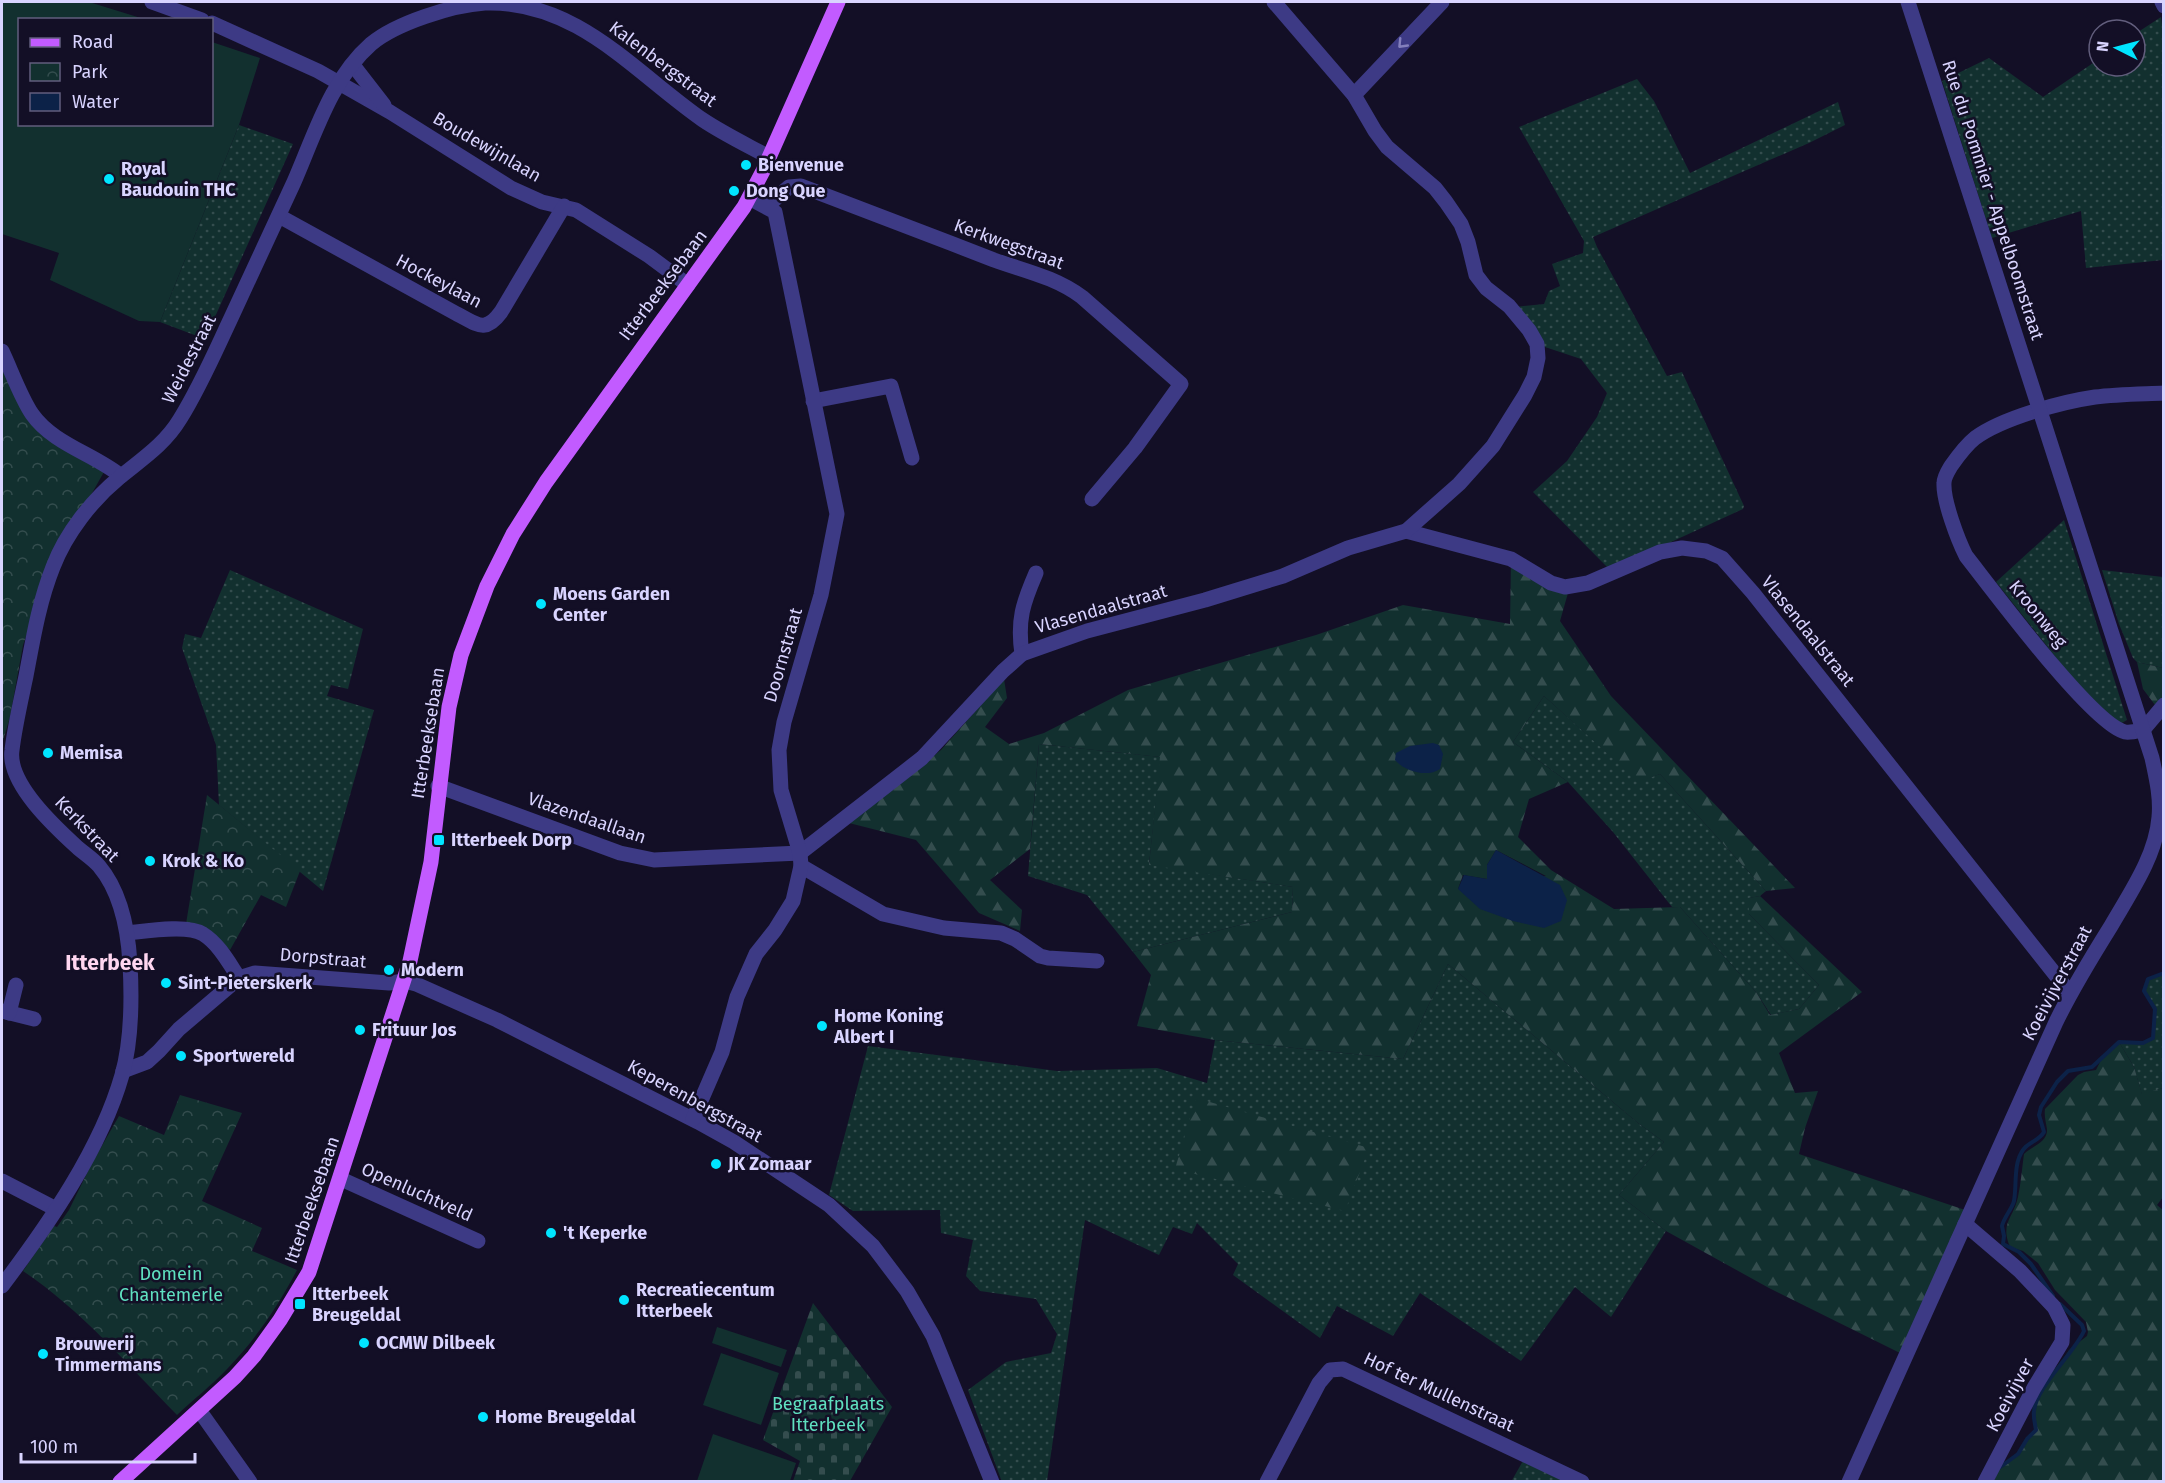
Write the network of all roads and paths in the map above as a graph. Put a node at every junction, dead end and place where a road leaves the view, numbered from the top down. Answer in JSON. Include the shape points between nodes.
{"nodes":[{"id":1,"x":152,"y":2,"type":"edge"},
{"id":2,"x":838,"y":2,"type":"edge"},
{"id":3,"x":1274,"y":2,"type":"edge"},
{"id":4,"x":1442,"y":2,"type":"edge"},
{"id":5,"x":1908,"y":2,"type":"edge"},
{"id":6,"x":2162,"y":2,"type":"edge"},
{"id":7,"x":2163,"y":6,"type":"edge"},
{"id":8,"x":436,"y":7,"type":"edge"},
{"id":9,"x":196,"y":18,"type":"edge"},
{"id":10,"x":213,"y":23,"type":"edge"},
{"id":11,"x":353,"y":65,"type":"junction"},
{"id":12,"x":338,"y":82,"type":"junction"},
{"id":13,"x":1354,"y":95,"type":"junction"},
{"id":14,"x":390,"y":112,"type":"junction"},
{"id":15,"x":769,"y":157,"type":"junction"},
{"id":16,"x":749,"y":198,"type":"junction"},
{"id":17,"x":564,"y":206,"type":"junction"},
{"id":18,"x":766,"y":206,"type":"junction"},
{"id":19,"x":279,"y":216,"type":"junction"},
{"id":20,"x":688,"y":285,"type":"junction"},
{"id":21,"x":2,"y":351,"type":"edge"},
{"id":22,"x":2163,"y":393,"type":"edge"},
{"id":23,"x":813,"y":401,"type":"junction"},
{"id":24,"x":2041,"y":410,"type":"junction"},
{"id":25,"x":912,"y":458,"type":"dead end"},
{"id":26,"x":121,"y":476,"type":"junction"},
{"id":27,"x":2066,"y":489,"type":"joint"},
{"id":28,"x":1092,"y":499,"type":"dead end"},
{"id":29,"x":1411,"y":528,"type":"junction"},
{"id":30,"x":1036,"y":573,"type":"dead end"},
{"id":31,"x":35,"y":623,"type":"joint"},
{"id":32,"x":1022,"y":654,"type":"junction"},
{"id":33,"x":2163,"y":705,"type":"edge"},
{"id":34,"x":2143,"y":730,"type":"junction"},
{"id":35,"x":6,"y":757,"type":"edge"},
{"id":36,"x":438,"y":786,"type":"junction"},
{"id":37,"x":2162,"y":800,"type":"edge"},
{"id":38,"x":800,"y":860,"type":"junction"},
{"id":39,"x":128,"y":933,"type":"junction"},
{"id":40,"x":1097,"y":961,"type":"dead end"},
{"id":41,"x":239,"y":978,"type":"junction"},
{"id":42,"x":405,"y":981,"type":"junction"},
{"id":43,"x":16,"y":985,"type":"dead end"},
{"id":44,"x":2070,"y":993,"type":"junction"},
{"id":45,"x":5,"y":1012,"type":"edge"},
{"id":46,"x":34,"y":1019,"type":"dead end"},
{"id":47,"x":123,"y":1071,"type":"junction"},
{"id":48,"x":693,"y":1119,"type":"junction"},
{"id":49,"x":340,"y":1179,"type":"junction"},
{"id":50,"x":2,"y":1181,"type":"edge"},
{"id":51,"x":56,"y":1209,"type":"junction"},
{"id":52,"x":1965,"y":1224,"type":"junction"},
{"id":53,"x":478,"y":1241,"type":"dead end"},
{"id":54,"x":2,"y":1286,"type":"edge"},
{"id":55,"x":199,"y":1410,"type":"junction"},
{"id":56,"x":120,"y":1482,"type":"edge"},
{"id":57,"x":250,"y":1482,"type":"edge"},
{"id":58,"x":992,"y":1482,"type":"edge"},
{"id":59,"x":1267,"y":1482,"type":"edge"},
{"id":60,"x":1582,"y":1482,"type":"edge"},
{"id":61,"x":1849,"y":1482,"type":"edge"},
{"id":62,"x":1985,"y":1482,"type":"edge"}],
"edges":[{"from":1,"to":9,"type":"street"},
{"from":2,"to":15,"type":"main road","name":"Itterbeeksebaan"},
{"from":3,"to":13,"type":"street"},
{"from":4,"to":13,"type":"street","one_way":true},
{"from":5,"to":24,"type":"street","name":"Rue du Pommier - Appelboomstraat"},
{"from":6,"to":7,"type":"street"},
{"from":8,"to":11,"type":"street","name":"Kalenbergstraat","via":[[373,43]]},
{"from":8,"to":15,"type":"street","name":"Kalenbergstraat","via":[[489,3],[529,7],[560,16],[598,39],[706,122]]},
{"from":10,"to":12,"type":"street"},
{"from":11,"to":12,"type":"street","name":"Kalenbergstraat"},
{"from":11,"to":14,"type":"street","name":"Boudewijnlaan"},
{"from":12,"to":14,"type":"street","name":"Boudewijnlaan"},
{"from":12,"to":19,"type":"street","name":"Weidestraat"},
{"from":13,"to":29,"type":"street","via":[[1387,147],[1446,202],[1465,233],[1476,275],[1509,306],[1537,344],[1534,377],[1513,417],[1460,484]]},
{"from":14,"to":17,"type":"street","name":"Boudewijnlaan","via":[[511,188],[542,202]]},
{"from":15,"to":16,"type":"main road","name":"Itterbeeksebaan"},
{"from":16,"to":18,"type":"street"},
{"from":16,"to":20,"type":"main road","name":"Itterbeeksebaan"},
{"from":17,"to":19,"type":"street","name":"Hockeylaan","via":[[501,312],[487,326],[457,314]]},
{"from":17,"to":20,"type":"street","name":"Boudewijnlaan","via":[[649,256]]},
{"from":18,"to":23,"type":"street","name":"Doornstraat","via":[[775,212]]},
{"from":18,"to":28,"type":"street","name":"Kerkwegstraat","via":[[789,187],[801,186],[1044,276],[1082,297],[1180,384],[1135,448]]},
{"from":19,"to":26,"type":"street","name":"Weidestraat","via":[[177,425],[152,453]]},
{"from":20,"to":36,"type":"main road","name":"Itterbeeksebaan","via":[[546,482],[499,561],[461,655],[448,707]]},
{"from":21,"to":26,"type":"street","via":[[33,415],[54,435]]},
{"from":22,"to":24,"type":"street","via":[[2096,397]]},
{"from":23,"to":25,"type":"street","via":[[891,386]]},
{"from":23,"to":38,"type":"street","name":"Doornstraat","via":[[837,514],[821,596],[779,750],[781,790]]},
{"from":24,"to":27,"type":"street","name":"Rue du Pommier - Appelboomstraat"},
{"from":24,"to":34,"type":"street","name":"Kroonweg","via":[[1991,428],[1973,440],[1947,472],[1944,483],[1957,539],[1973,566],[2085,700],[2107,722],[2126,732]]},
{"from":26,"to":31,"type":"street","name":"Weidestraat","via":[[86,509],[54,563]]},
{"from":27,"to":34,"type":"street","name":"Koeivijverstraat"},
{"from":29,"to":32,"type":"street","name":"Vlasendaalstraat","via":[[1348,548],[1283,576],[1087,631]]},
{"from":29,"to":44,"type":"street","name":"Vlasendaalstraat","via":[[1511,559],[1565,587],[1588,583],[1660,552],[1682,548],[1722,558]]},
{"from":30,"to":32,"type":"street","via":[[1020,613]]},
{"from":31,"to":35,"type":"street","name":"Kerkstraat"},
{"from":32,"to":38,"type":"street","name":"Vlasendaalstraat","via":[[922,758]]},
{"from":33,"to":34,"type":"street"},
{"from":34,"to":37,"type":"street","name":"Koeivijverstraat"},
{"from":35,"to":39,"type":"street","name":"Kerkstraat","via":[[41,812],[101,868]]},
{"from":36,"to":38,"type":"street","name":"Vlazendaallaan","via":[[620,853],[654,860]]},
{"from":36,"to":42,"type":"main road","name":"Itterbeeksebaan","via":[[431,862]]},
{"from":37,"to":44,"type":"street","name":"Koeivijverstraat","via":[[2139,879]]},
{"from":38,"to":40,"type":"street","via":[[883,914],[944,928],[1001,933],[1048,958]]},
{"from":38,"to":48,"type":"street","name":"Doornstraat","via":[[793,901],[756,954],[737,997],[722,1052]]},
{"from":39,"to":41,"type":"street","via":[[202,933],[220,950]]},
{"from":39,"to":47,"type":"street","name":"Kerkstraat","via":[[130,1009]]},
{"from":41,"to":42,"type":"street","name":"Dorpstraat","via":[[255,973]]},
{"from":41,"to":47,"type":"street","via":[[147,1062]]},
{"from":42,"to":48,"type":"street","name":"Keperenbergstraat","via":[[497,1020]]},
{"from":42,"to":49,"type":"main road","name":"Itterbeeksebaan"},
{"from":43,"to":45,"type":"street"},
{"from":44,"to":52,"type":"street","name":"Koeivijverstraat"},
{"from":45,"to":46,"type":"street"},
{"from":47,"to":51,"type":"street","name":"Kerkstraat","via":[[106,1119]]},
{"from":48,"to":58,"type":"street","name":"Keperenbergstraat","via":[[829,1205],[873,1246],[907,1291],[933,1336]]},
{"from":49,"to":53,"type":"street","name":"Openluchtveld"},
{"from":49,"to":55,"type":"main road","name":"Itterbeeksebaan","via":[[309,1272],[296,1296],[254,1356]]},
{"from":50,"to":51,"type":"street"},
{"from":51,"to":54,"type":"street","name":"Kerkstraat"},
{"from":52,"to":61,"type":"street","name":"Koeivijverstraat"},
{"from":52,"to":62,"type":"street","name":"Koeivijver","via":[[2027,1278],[2054,1307],[2063,1325],[2062,1342]]},
{"from":55,"to":56,"type":"main road","name":"Itterbeeksebaan"},
{"from":55,"to":57,"type":"street"},
{"from":59,"to":60,"type":"street","name":"Hof ter Mullenstraat","via":[[1319,1383],[1337,1368]]}]}
